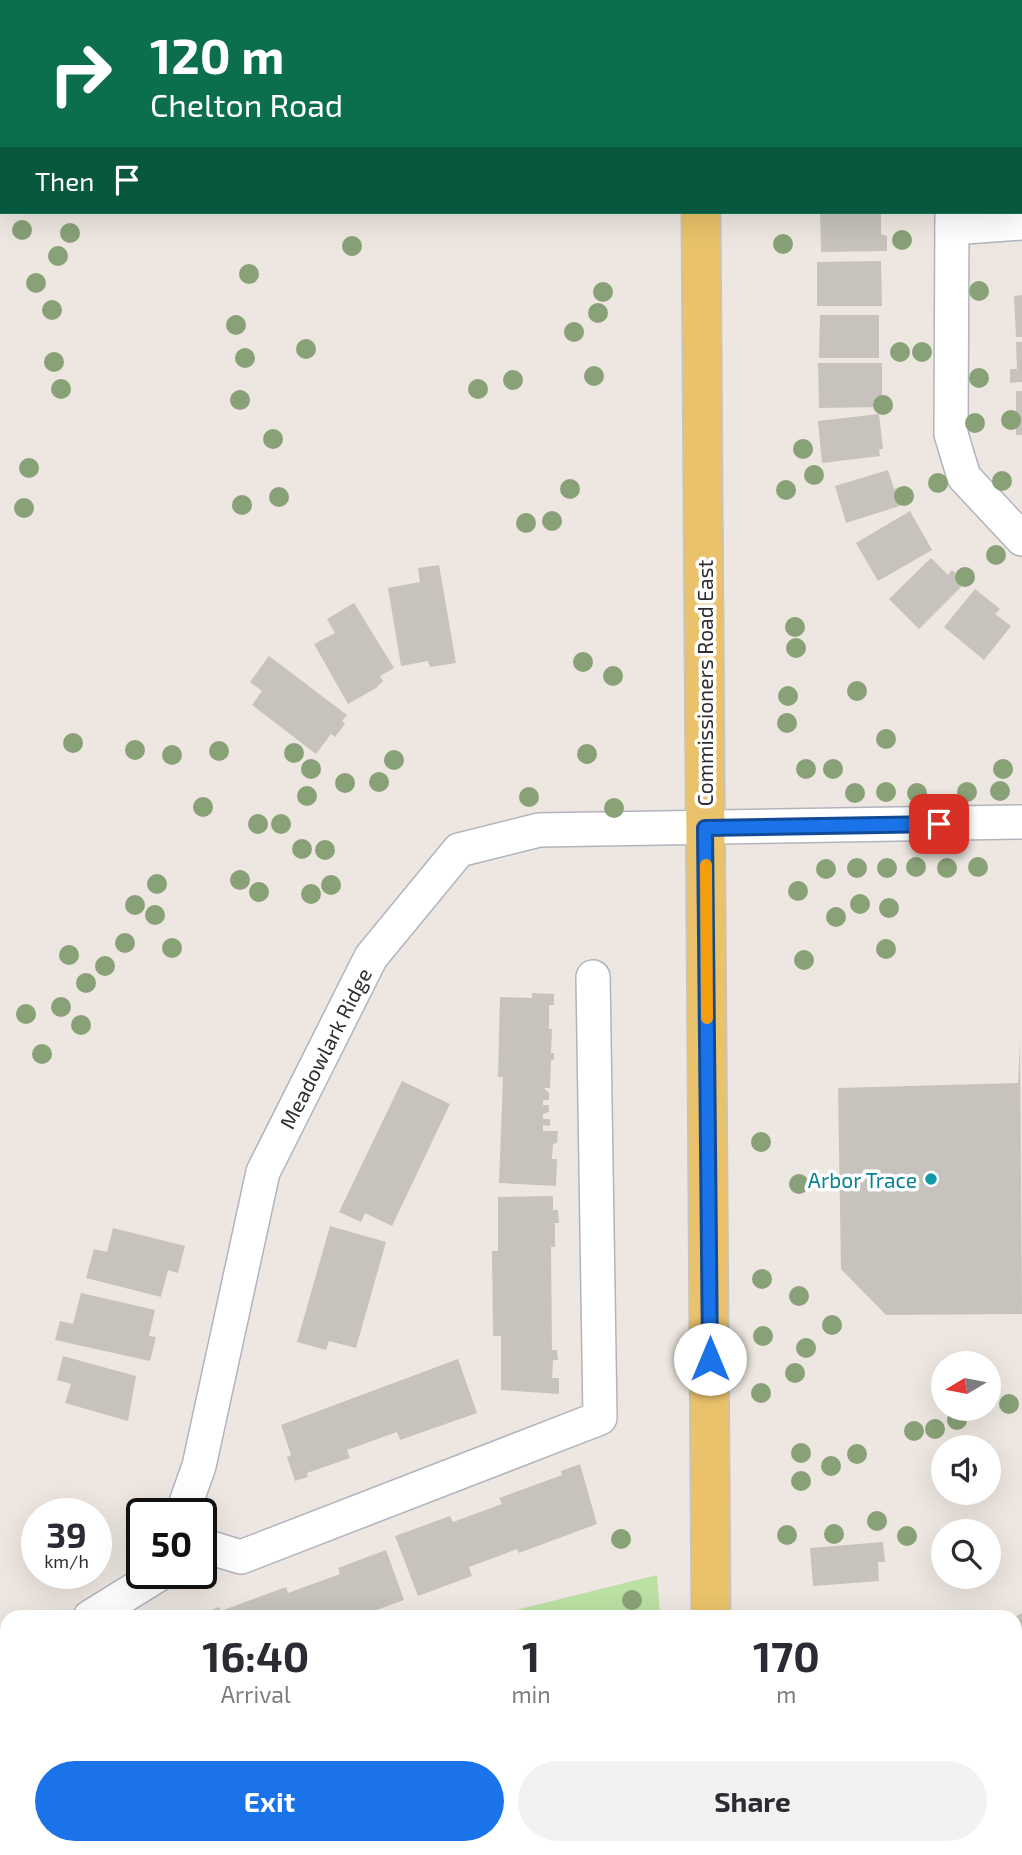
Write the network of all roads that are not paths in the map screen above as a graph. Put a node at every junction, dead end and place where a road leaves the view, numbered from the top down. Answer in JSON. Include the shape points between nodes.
{"nodes":[{"id":1,"x":701,"y":214,"type":"edge"},
{"id":2,"x":952,"y":220,"type":"edge"},
{"id":3,"x":1022,"y":222,"type":"edge"},
{"id":4,"x":1022,"y":539,"type":"edge"},
{"id":5,"x":1022,"y":822,"type":"edge"},
{"id":6,"x":705,"y":828,"type":"junction"},
{"id":7,"x":593,"y":977,"type":"dead end"},
{"id":8,"x":188,"y":1498,"type":"edge"},
{"id":9,"x":217,"y":1550,"type":"edge"},
{"id":10,"x":135,"y":1589,"type":"edge"},
{"id":11,"x":101,"y":1610,"type":"edge"},
{"id":12,"x":711,"y":1610,"type":"edge"}],
"edges":[{"from":1,"to":6,"type":"main road","name":"Commissioners Road East"},
{"from":2,"to":3,"type":"street"},
{"from":2,"to":4,"type":"street","via":[[951,434],[964,477]]},
{"from":5,"to":6,"type":"street","name":"Meadowlark Ridge"},
{"from":6,"to":8,"type":"street","name":"Meadowlark Ridge","via":[[539,830],[459,850],[371,957],[263,1172],[199,1466]]},
{"from":6,"to":12,"type":"main road","name":"Commissioners Road East"},
{"from":7,"to":9,"type":"street","via":[[600,1418],[241,1557]]},
{"from":10,"to":11,"type":"street"}]}
